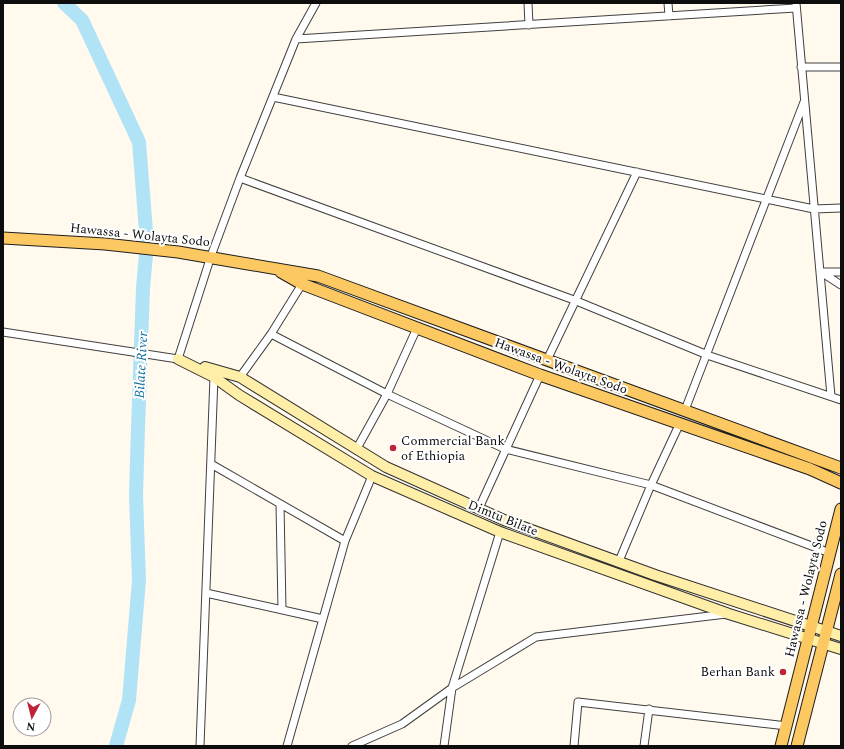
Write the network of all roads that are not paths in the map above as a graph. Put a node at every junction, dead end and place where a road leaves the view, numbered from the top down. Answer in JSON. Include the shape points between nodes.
{"nodes":[{"id":1,"x":316,"y":3,"type":"edge"},
{"id":2,"x":528,"y":3,"type":"edge"},
{"id":3,"x":668,"y":3,"type":"edge"},
{"id":4,"x":796,"y":5,"type":"edge"},
{"id":5,"x":669,"y":16,"type":"junction"},
{"id":6,"x":529,"y":24,"type":"junction"},
{"id":7,"x":296,"y":39,"type":"junction"},
{"id":8,"x":801,"y":67,"type":"junction"},
{"id":9,"x":841,"y":67,"type":"edge"},
{"id":10,"x":273,"y":97,"type":"junction"},
{"id":11,"x":804,"y":101,"type":"junction"},
{"id":12,"x":637,"y":172,"type":"junction"},
{"id":13,"x":240,"y":178,"type":"junction"},
{"id":14,"x":767,"y":199,"type":"junction"},
{"id":15,"x":841,"y":208,"type":"edge"},
{"id":16,"x":814,"y":209,"type":"junction"},
{"id":17,"x":3,"y":238,"type":"edge"},
{"id":18,"x":211,"y":256,"type":"junction"},
{"id":19,"x":274,"y":268,"type":"junction"},
{"id":20,"x":821,"y":272,"type":"junction"},
{"id":21,"x":841,"y":272,"type":"edge"},
{"id":22,"x":302,"y":284,"type":"junction"},
{"id":23,"x":841,"y":285,"type":"edge"},
{"id":24,"x":574,"y":300,"type":"junction"},
{"id":25,"x":422,"y":314,"type":"junction"},
{"id":26,"x":416,"y":328,"type":"junction"},
{"id":27,"x":3,"y":332,"type":"edge"},
{"id":28,"x":271,"y":334,"type":"junction"},
{"id":29,"x":707,"y":354,"type":"junction"},
{"id":30,"x":178,"y":359,"type":"junction"},
{"id":31,"x":547,"y":360,"type":"junction"},
{"id":32,"x":540,"y":375,"type":"junction"},
{"id":33,"x":214,"y":377,"type":"junction"},
{"id":34,"x":240,"y":377,"type":"junction"},
{"id":35,"x":387,"y":394,"type":"junction"},
{"id":36,"x":831,"y":396,"type":"junction"},
{"id":37,"x":841,"y":400,"type":"edge"},
{"id":38,"x":686,"y":410,"type":"junction"},
{"id":39,"x":680,"y":424,"type":"junction"},
{"id":40,"x":505,"y":449,"type":"junction"},
{"id":41,"x":356,"y":450,"type":"junction"},
{"id":42,"x":211,"y":464,"type":"junction"},
{"id":43,"x":841,"y":468,"type":"edge"},
{"id":44,"x":372,"y":476,"type":"junction"},
{"id":45,"x":841,"y":483,"type":"edge"},
{"id":46,"x":651,"y":485,"type":"junction"},
{"id":47,"x":280,"y":504,"type":"junction"},
{"id":48,"x":479,"y":508,"type":"junction"},
{"id":49,"x":841,"y":509,"type":"edge"},
{"id":50,"x":500,"y":532,"type":"junction"},
{"id":51,"x":345,"y":541,"type":"junction"},
{"id":52,"x":830,"y":553,"type":"junction"},
{"id":53,"x":619,"y":561,"type":"junction"},
{"id":54,"x":841,"y":574,"type":"edge"},
{"id":55,"x":206,"y":593,"type":"junction"},
{"id":56,"x":282,"y":610,"type":"junction"},
{"id":57,"x":729,"y":614,"type":"junction"},
{"id":58,"x":323,"y":618,"type":"junction"},
{"id":59,"x":810,"y":627,"type":"junction"},
{"id":60,"x":826,"y":632,"type":"junction"},
{"id":61,"x":841,"y":636,"type":"edge"},
{"id":62,"x":808,"y":639,"type":"junction"},
{"id":63,"x":823,"y":644,"type":"junction"},
{"id":64,"x":841,"y":649,"type":"edge"},
{"id":65,"x":452,"y":688,"type":"junction"},
{"id":66,"x":649,"y":709,"type":"junction"},
{"id":67,"x":786,"y":726,"type":"junction"},
{"id":68,"x":200,"y":746,"type":"edge"},
{"id":69,"x":288,"y":746,"type":"edge"},
{"id":70,"x":352,"y":746,"type":"edge"},
{"id":71,"x":444,"y":746,"type":"edge"},
{"id":72,"x":574,"y":746,"type":"edge"},
{"id":73,"x":644,"y":746,"type":"edge"},
{"id":74,"x":781,"y":746,"type":"edge"},
{"id":75,"x":797,"y":746,"type":"edge"}],
"edges":[{"from":1,"to":7,"type":"street"},
{"from":2,"to":6,"type":"street"},
{"from":3,"to":5,"type":"street"},
{"from":4,"to":5,"type":"street"},
{"from":4,"to":8,"type":"street"},
{"from":5,"to":6,"type":"street"},
{"from":6,"to":7,"type":"street"},
{"from":7,"to":10,"type":"street"},
{"from":8,"to":9,"type":"street"},
{"from":8,"to":11,"type":"street"},
{"from":10,"to":12,"type":"street"},
{"from":10,"to":13,"type":"street"},
{"from":11,"to":14,"type":"street"},
{"from":11,"to":16,"type":"street"},
{"from":12,"to":14,"type":"street"},
{"from":12,"to":24,"type":"street"},
{"from":13,"to":18,"type":"street"},
{"from":13,"to":24,"type":"street"},
{"from":14,"to":16,"type":"street"},
{"from":14,"to":29,"type":"street"},
{"from":15,"to":16,"type":"street"},
{"from":16,"to":20,"type":"street"},
{"from":17,"to":18,"type":"main road","name":"Hawassa - Wolayta Sodo","via":[[105,244]]},
{"from":18,"to":19,"type":"main road","name":"Hawassa - Wolayta Sodo"},
{"from":18,"to":30,"type":"street"},
{"from":19,"to":22,"type":"main road","name":"Hawassa - Wolayta Sodo"},
{"from":19,"to":25,"type":"main road","name":"Hawassa - Wolayta Sodo","via":[[318,276]]},
{"from":20,"to":21,"type":"street"},
{"from":20,"to":23,"type":"street"},
{"from":20,"to":36,"type":"street"},
{"from":22,"to":26,"type":"main road","name":"Hawassa - Wolayta Sodo"},
{"from":22,"to":28,"type":"street"},
{"from":24,"to":29,"type":"street"},
{"from":24,"to":31,"type":"street"},
{"from":25,"to":26,"type":"main road"},
{"from":25,"to":31,"type":"main road","name":"Hawassa - Wolayta Sodo"},
{"from":26,"to":32,"type":"main road","name":"Hawassa - Wolayta Sodo"},
{"from":26,"to":35,"type":"street"},
{"from":27,"to":30,"type":"street"},
{"from":28,"to":34,"type":"street"},
{"from":28,"to":35,"type":"street"},
{"from":29,"to":36,"type":"street"},
{"from":29,"to":38,"type":"street"},
{"from":30,"to":33,"type":"main road","name":"Dimtu Bilate"},
{"from":30,"to":34,"type":"main road"},
{"from":31,"to":32,"type":"main road"},
{"from":31,"to":38,"type":"main road","name":"Hawassa - Wolayta Sodo"},
{"from":32,"to":39,"type":"main road","name":"Hawassa - Wolayta Sodo"},
{"from":32,"to":40,"type":"street"},
{"from":33,"to":42,"type":"street"},
{"from":33,"to":44,"type":"main road","name":"Dimtu Bilate"},
{"from":34,"to":41,"type":"main road"},
{"from":35,"to":40,"type":"street"},
{"from":35,"to":41,"type":"street"},
{"from":36,"to":37,"type":"street"},
{"from":38,"to":39,"type":"main road"},
{"from":38,"to":43,"type":"main road","name":"Hawassa - Wolayta Sodo"},
{"from":39,"to":45,"type":"main road","name":"Hawassa - Wolayta Sodo","via":[[810,469]]},
{"from":39,"to":46,"type":"street"},
{"from":40,"to":46,"type":"street"},
{"from":40,"to":48,"type":"street"},
{"from":41,"to":48,"type":"main road","via":[[386,467]]},
{"from":42,"to":47,"type":"street"},
{"from":42,"to":55,"type":"street"},
{"from":44,"to":50,"type":"main road","name":"Dimtu Bilate"},
{"from":44,"to":51,"type":"street"},
{"from":46,"to":52,"type":"street"},
{"from":46,"to":53,"type":"street"},
{"from":47,"to":51,"type":"street"},
{"from":47,"to":56,"type":"street"},
{"from":48,"to":53,"type":"main road","via":[[504,520]]},
{"from":49,"to":52,"type":"main road","name":"Hawassa - Wolayta Sodo"},
{"from":50,"to":57,"type":"main road","name":"Dimtu Bilate"},
{"from":50,"to":65,"type":"street"},
{"from":51,"to":58,"type":"street"},
{"from":52,"to":59,"type":"main road","name":"Hawassa - Wolayta Sodo"},
{"from":53,"to":59,"type":"main road"},
{"from":54,"to":60,"type":"main road"},
{"from":55,"to":56,"type":"street"},
{"from":55,"to":68,"type":"street"},
{"from":56,"to":58,"type":"street"},
{"from":57,"to":62,"type":"main road","name":"Dimtu Bilate"},
{"from":57,"to":65,"type":"street","via":[[536,637]]},
{"from":58,"to":69,"type":"street"},
{"from":59,"to":60,"type":"main road"},
{"from":59,"to":62,"type":"main road","name":"Hawassa - Wolayta Sodo"},
{"from":60,"to":61,"type":"main road"},
{"from":60,"to":63,"type":"main road"},
{"from":62,"to":63,"type":"main road","name":"Dimtu Bilate"},
{"from":62,"to":67,"type":"main road","name":"Hawassa - Wolayta Sodo"},
{"from":63,"to":64,"type":"main road","name":"Dimtu Bilate"},
{"from":63,"to":75,"type":"main road"},
{"from":65,"to":70,"type":"street","via":[[402,724]]},
{"from":65,"to":71,"type":"street"},
{"from":66,"to":67,"type":"street"},
{"from":66,"to":72,"type":"street","via":[[578,702]]},
{"from":66,"to":73,"type":"street"},
{"from":67,"to":74,"type":"main road","name":"Hawassa - Wolayta Sodo"}]}
